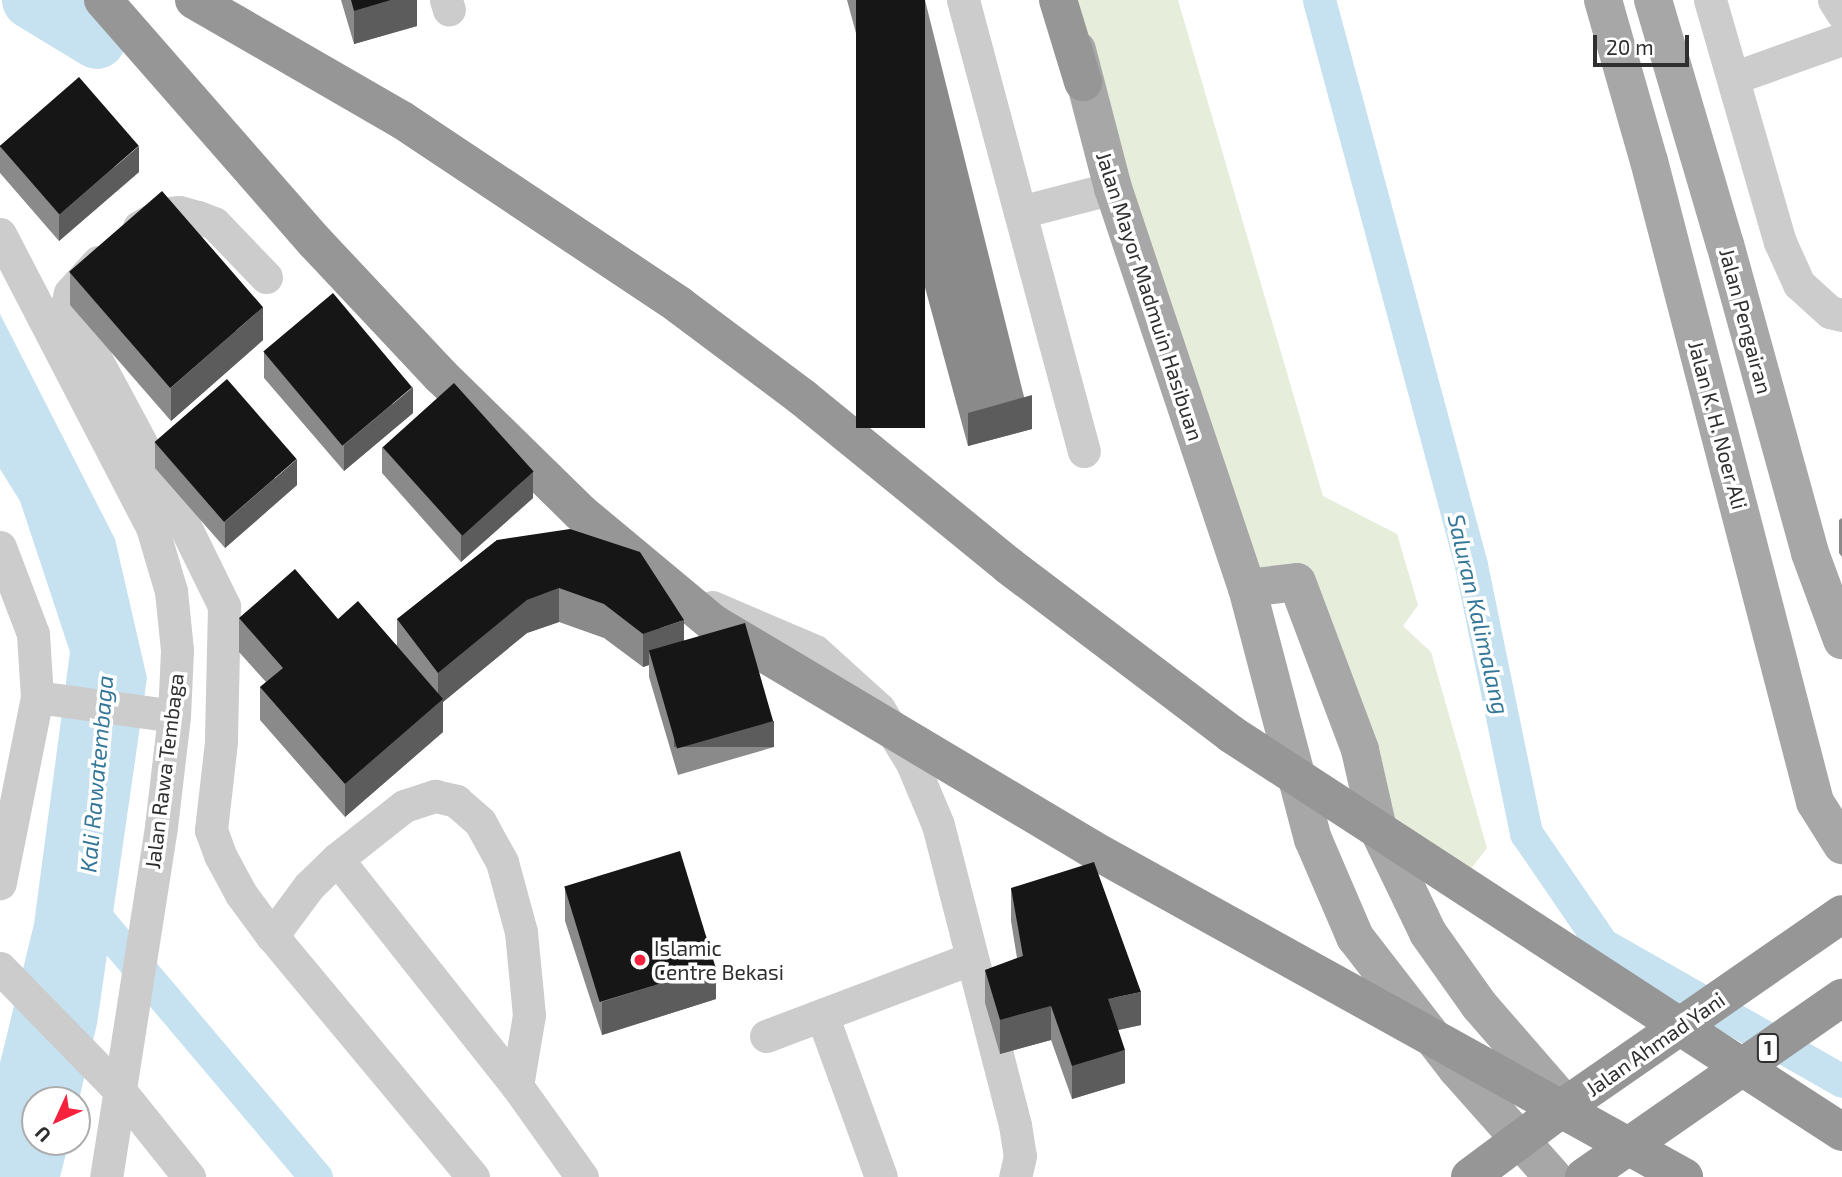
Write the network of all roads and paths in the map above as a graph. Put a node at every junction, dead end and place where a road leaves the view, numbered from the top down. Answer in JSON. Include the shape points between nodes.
{"nodes":[{"id":1,"x":103,"y":0,"type":"edge"},
{"id":2,"x":194,"y":0,"type":"edge"},
{"id":3,"x":963,"y":0,"type":"edge"},
{"id":4,"x":1058,"y":0,"type":"edge"},
{"id":5,"x":1067,"y":0,"type":"edge"},
{"id":6,"x":1603,"y":0,"type":"edge"},
{"id":7,"x":1653,"y":0,"type":"edge"},
{"id":8,"x":1710,"y":0,"type":"edge"},
{"id":9,"x":1835,"y":0,"type":"edge"},
{"id":10,"x":1842,"y":13,"type":"edge"},
{"id":11,"x":1842,"y":39,"type":"edge"},
{"id":12,"x":1733,"y":78,"type":"junction"},
{"id":13,"x":1083,"y":82,"type":"junction"},
{"id":14,"x":1112,"y":188,"type":"junction"},
{"id":15,"x":1020,"y":212,"type":"junction"},
{"id":16,"x":0,"y":234,"type":"edge"},
{"id":17,"x":266,"y":277,"type":"dead end"},
{"id":18,"x":1842,"y":315,"type":"edge"},
{"id":19,"x":1084,"y":451,"type":"dead end"},
{"id":20,"x":0,"y":547,"type":"edge"},
{"id":21,"x":600,"y":565,"type":"edge"},
{"id":22,"x":1247,"y":587,"type":"junction"},
{"id":23,"x":1842,"y":640,"type":"edge"},
{"id":24,"x":49,"y":698,"type":"junction"},
{"id":25,"x":166,"y":715,"type":"junction"},
{"id":26,"x":161,"y":827,"type":"junction"},
{"id":27,"x":1378,"y":829,"type":"junction"},
{"id":28,"x":211,"y":830,"type":"junction"},
{"id":29,"x":1842,"y":845,"type":"edge"},
{"id":30,"x":337,"y":859,"type":"junction"},
{"id":31,"x":0,"y":883,"type":"edge"},
{"id":32,"x":1842,"y":914,"type":"edge"},
{"id":33,"x":272,"y":936,"type":"junction"},
{"id":34,"x":972,"y":958,"type":"junction"},
{"id":35,"x":6,"y":974,"type":"edge"},
{"id":36,"x":1838,"y":1001,"type":"edge"},
{"id":37,"x":822,"y":1015,"type":"junction"},
{"id":38,"x":766,"y":1036,"type":"dead end"},
{"id":39,"x":111,"y":1081,"type":"junction"},
{"id":40,"x":517,"y":1086,"type":"junction"},
{"id":41,"x":1565,"y":1106,"type":"junction"},
{"id":42,"x":1842,"y":1132,"type":"edge"},
{"id":43,"x":1519,"y":1139,"type":"junction"},
{"id":44,"x":1619,"y":1152,"type":"junction"},
{"id":45,"x":106,"y":1177,"type":"edge"},
{"id":46,"x":189,"y":1177,"type":"edge"},
{"id":47,"x":473,"y":1177,"type":"edge"},
{"id":48,"x":582,"y":1177,"type":"edge"},
{"id":49,"x":881,"y":1177,"type":"edge"},
{"id":50,"x":1015,"y":1177,"type":"edge"},
{"id":51,"x":1470,"y":1177,"type":"edge"},
{"id":52,"x":1553,"y":1177,"type":"edge"},
{"id":53,"x":1584,"y":1177,"type":"edge"},
{"id":54,"x":1684,"y":1177,"type":"edge"}],
"edges":[{"from":1,"to":54,"type":"highway","via":[[314,242],[441,376],[581,513],[713,623],[1092,849]]},
{"from":2,"to":27,"type":"highway","via":[[402,120],[679,305],[802,397],[1009,566],[1231,734]]},
{"from":3,"to":15,"type":"street"},
{"from":4,"to":13,"type":"highway"},
{"from":5,"to":13,"type":"main road","name":"Jalan Mayor Madmuin Hasibuan"},
{"from":6,"to":29,"type":"main road","name":"Jalan K. H. Noer Ali","via":[[1649,160],[1815,802]]},
{"from":7,"to":23,"type":"main road","name":"Jalan Pengairan","via":[[1810,553]]},
{"from":8,"to":12,"type":"street"},
{"from":9,"to":10,"type":"street"},
{"from":11,"to":12,"type":"street"},
{"from":12,"to":18,"type":"street","via":[[1780,242],[1799,284],[1830,312]]},
{"from":13,"to":14,"type":"main road","name":"Jalan Mayor Madmuin Hasibuan"},
{"from":14,"to":15,"type":"street"},
{"from":14,"to":22,"type":"main road","name":"Jalan Mayor Madmuin Hasibuan"},
{"from":15,"to":19,"type":"street"},
{"from":16,"to":25,"type":"street","name":"Jalan Rawa Tembaga","via":[[152,527],[171,591],[177,650]]},
{"from":17,"to":28,"type":"street","via":[[214,223],[180,212],[162,214],[107,252],[71,293],[67,305],[224,606],[221,742]]},
{"from":20,"to":24,"type":"street","via":[[33,634]]},
{"from":21,"to":34,"type":"street","via":[[622,570],[815,651],[879,709],[912,763],[938,825]]},
{"from":22,"to":27,"type":"main road","via":[[1297,582],[1360,750]]},
{"from":22,"to":43,"type":"main road","name":"Jalan Mayor Madmuin Hasibuan","via":[[1313,839],[1355,937],[1457,1069]]},
{"from":24,"to":25,"type":"street"},
{"from":24,"to":31,"type":"street"},
{"from":25,"to":26,"type":"street","name":"Jalan Rawa Tembaga"},
{"from":26,"to":28,"type":"street"},
{"from":26,"to":39,"type":"street","name":"Jalan Rawa Tembaga","via":[[128,1028]]},
{"from":27,"to":41,"type":"main road","via":[[1428,933],[1479,1005]]},
{"from":27,"to":42,"type":"highway"},
{"from":28,"to":33,"type":"street","via":[[241,894]]},
{"from":30,"to":33,"type":"street","via":[[309,886]]},
{"from":30,"to":40,"type":"street"},
{"from":30,"to":40,"type":"street","via":[[404,806],[435,796],[456,801],[480,822],[502,862],[521,932],[530,1015]]},
{"from":32,"to":41,"type":"highway","name":"Jalan Ahmad Yani"},
{"from":33,"to":47,"type":"street"},
{"from":34,"to":37,"type":"street"},
{"from":34,"to":50,"type":"street","via":[[1015,1125],[1020,1156]]},
{"from":35,"to":39,"type":"street"},
{"from":36,"to":44,"type":"highway","number":"1"},
{"from":37,"to":38,"type":"street"},
{"from":37,"to":49,"type":"street"},
{"from":39,"to":45,"type":"street","name":"Jalan Rawa Tembaga"},
{"from":39,"to":46,"type":"street"},
{"from":40,"to":48,"type":"street"},
{"from":41,"to":43,"type":"highway","name":"Jalan Ahmad Yani"},
{"from":41,"to":44,"type":"main road"},
{"from":43,"to":51,"type":"highway","name":"Jalan Ahmad Yani"},
{"from":43,"to":52,"type":"main road","name":"Jalan Mayor Madmuin Hasibuan"},
{"from":44,"to":53,"type":"highway","number":"1"}]}
